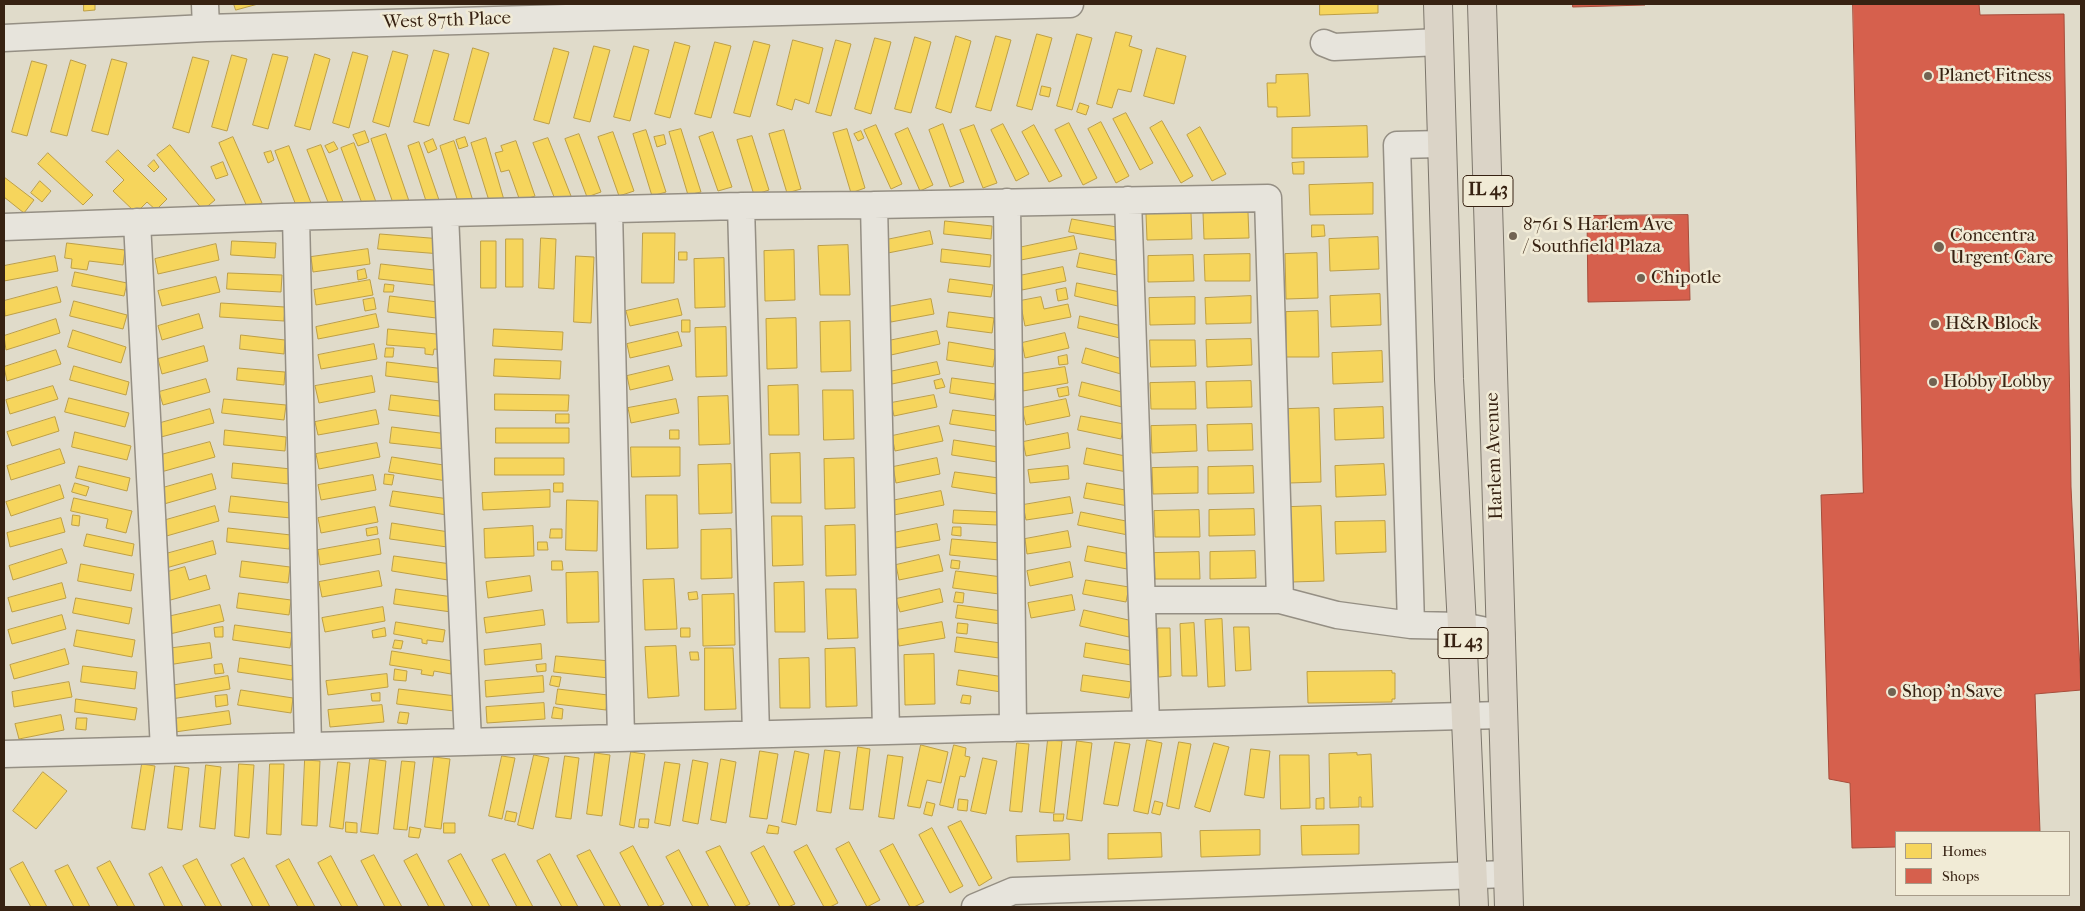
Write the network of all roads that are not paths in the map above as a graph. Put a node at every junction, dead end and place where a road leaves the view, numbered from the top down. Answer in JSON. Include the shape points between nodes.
{"nodes":[{"id":1,"x":1070,"y":4,"type":"edge"},
{"id":2,"x":1438,"y":4,"type":"edge"},
{"id":3,"x":1482,"y":4,"type":"edge"},
{"id":4,"x":858,"y":7,"type":"edge"},
{"id":5,"x":645,"y":10,"type":"edge"},
{"id":6,"x":423,"y":13,"type":"edge"},
{"id":7,"x":206,"y":16,"type":"edge"},
{"id":8,"x":4,"y":38,"type":"edge"},
{"id":9,"x":1439,"y":42,"type":"junction"},
{"id":10,"x":1324,"y":43,"type":"dead end"},
{"id":11,"x":1442,"y":144,"type":"junction"},
{"id":12,"x":1128,"y":200,"type":"junction"},
{"id":13,"x":1008,"y":202,"type":"junction"},
{"id":14,"x":874,"y":205,"type":"junction"},
{"id":15,"x":741,"y":206,"type":"junction"},
{"id":16,"x":608,"y":210,"type":"junction"},
{"id":17,"x":445,"y":214,"type":"junction"},
{"id":18,"x":296,"y":217,"type":"junction"},
{"id":19,"x":138,"y":222,"type":"junction"},
{"id":20,"x":4,"y":227,"type":"edge"},
{"id":21,"x":1142,"y":600,"type":"junction"},
{"id":22,"x":1280,"y":600,"type":"junction"},
{"id":23,"x":1411,"y":625,"type":"junction"},
{"id":24,"x":1462,"y":626,"type":"junction"},
{"id":25,"x":1501,"y":634,"type":"junction"},
{"id":26,"x":1466,"y":715,"type":"junction"},
{"id":27,"x":1502,"y":715,"type":"junction"},
{"id":28,"x":1146,"y":724,"type":"junction"},
{"id":29,"x":1013,"y":728,"type":"junction"},
{"id":30,"x":886,"y":731,"type":"junction"},
{"id":31,"x":756,"y":734,"type":"junction"},
{"id":32,"x":621,"y":738,"type":"junction"},
{"id":33,"x":468,"y":742,"type":"junction"},
{"id":34,"x":308,"y":746,"type":"junction"},
{"id":35,"x":164,"y":750,"type":"junction"},
{"id":36,"x":4,"y":754,"type":"edge"},
{"id":37,"x":1508,"y":874,"type":"junction"},
{"id":38,"x":1472,"y":876,"type":"junction"},
{"id":39,"x":975,"y":907,"type":"edge"},
{"id":40,"x":1474,"y":907,"type":"edge"},
{"id":41,"x":1509,"y":907,"type":"edge"}],
"edges":[{"from":1,"to":4,"type":"street","name":"West 87th Place"},
{"from":2,"to":9,"type":"main road","number":"IL 43"},
{"from":3,"to":25,"type":"main road","name":"Harlem Avenue","number":"IL 43"},
{"from":4,"to":5,"type":"street","name":"West 87th Place"},
{"from":5,"to":6,"type":"street","name":"West 87th Place"},
{"from":6,"to":7,"type":"street","name":"West 87th Place"},
{"from":7,"to":8,"type":"street","name":"West 87th Place"},
{"from":9,"to":10,"type":"street","via":[[1334,47]]},
{"from":9,"to":11,"type":"main road","number":"IL 43"},
{"from":11,"to":23,"type":"street","via":[[1397,145]]},
{"from":11,"to":24,"type":"main road","number":"IL 43","via":[[1449,379]]},
{"from":12,"to":13,"type":"street"},
{"from":12,"to":21,"type":"street"},
{"from":12,"to":22,"type":"street","via":[[1268,198]]},
{"from":13,"to":14,"type":"street"},
{"from":13,"to":29,"type":"street"},
{"from":14,"to":15,"type":"street"},
{"from":14,"to":30,"type":"street"},
{"from":15,"to":16,"type":"street"},
{"from":15,"to":31,"type":"street"},
{"from":16,"to":17,"type":"street"},
{"from":16,"to":32,"type":"street"},
{"from":17,"to":18,"type":"street"},
{"from":17,"to":33,"type":"street"},
{"from":18,"to":19,"type":"street"},
{"from":18,"to":34,"type":"street"},
{"from":19,"to":20,"type":"street"},
{"from":19,"to":35,"type":"street"},
{"from":21,"to":22,"type":"street"},
{"from":21,"to":28,"type":"street"},
{"from":22,"to":23,"type":"street","via":[[1337,615]]},
{"from":23,"to":24,"type":"street"},
{"from":24,"to":25,"type":"street"},
{"from":24,"to":26,"type":"main road","number":"IL 43"},
{"from":25,"to":27,"type":"main road","name":"Harlem Avenue","number":"IL 43"},
{"from":26,"to":27,"type":"street"},
{"from":26,"to":28,"type":"street"},
{"from":26,"to":38,"type":"main road","number":"IL 43"},
{"from":27,"to":37,"type":"main road","name":"Harlem Avenue","number":"IL 43"},
{"from":28,"to":29,"type":"street"},
{"from":29,"to":30,"type":"street"},
{"from":30,"to":31,"type":"street"},
{"from":31,"to":32,"type":"street"},
{"from":32,"to":33,"type":"street"},
{"from":33,"to":34,"type":"street"},
{"from":34,"to":35,"type":"street"},
{"from":35,"to":36,"type":"street"},
{"from":37,"to":38,"type":"street"},
{"from":37,"to":41,"type":"main road","name":"Harlem Avenue","number":"IL 43"},
{"from":38,"to":39,"type":"street","via":[[1013,891]]},
{"from":38,"to":40,"type":"main road","number":"IL 43"}]}
